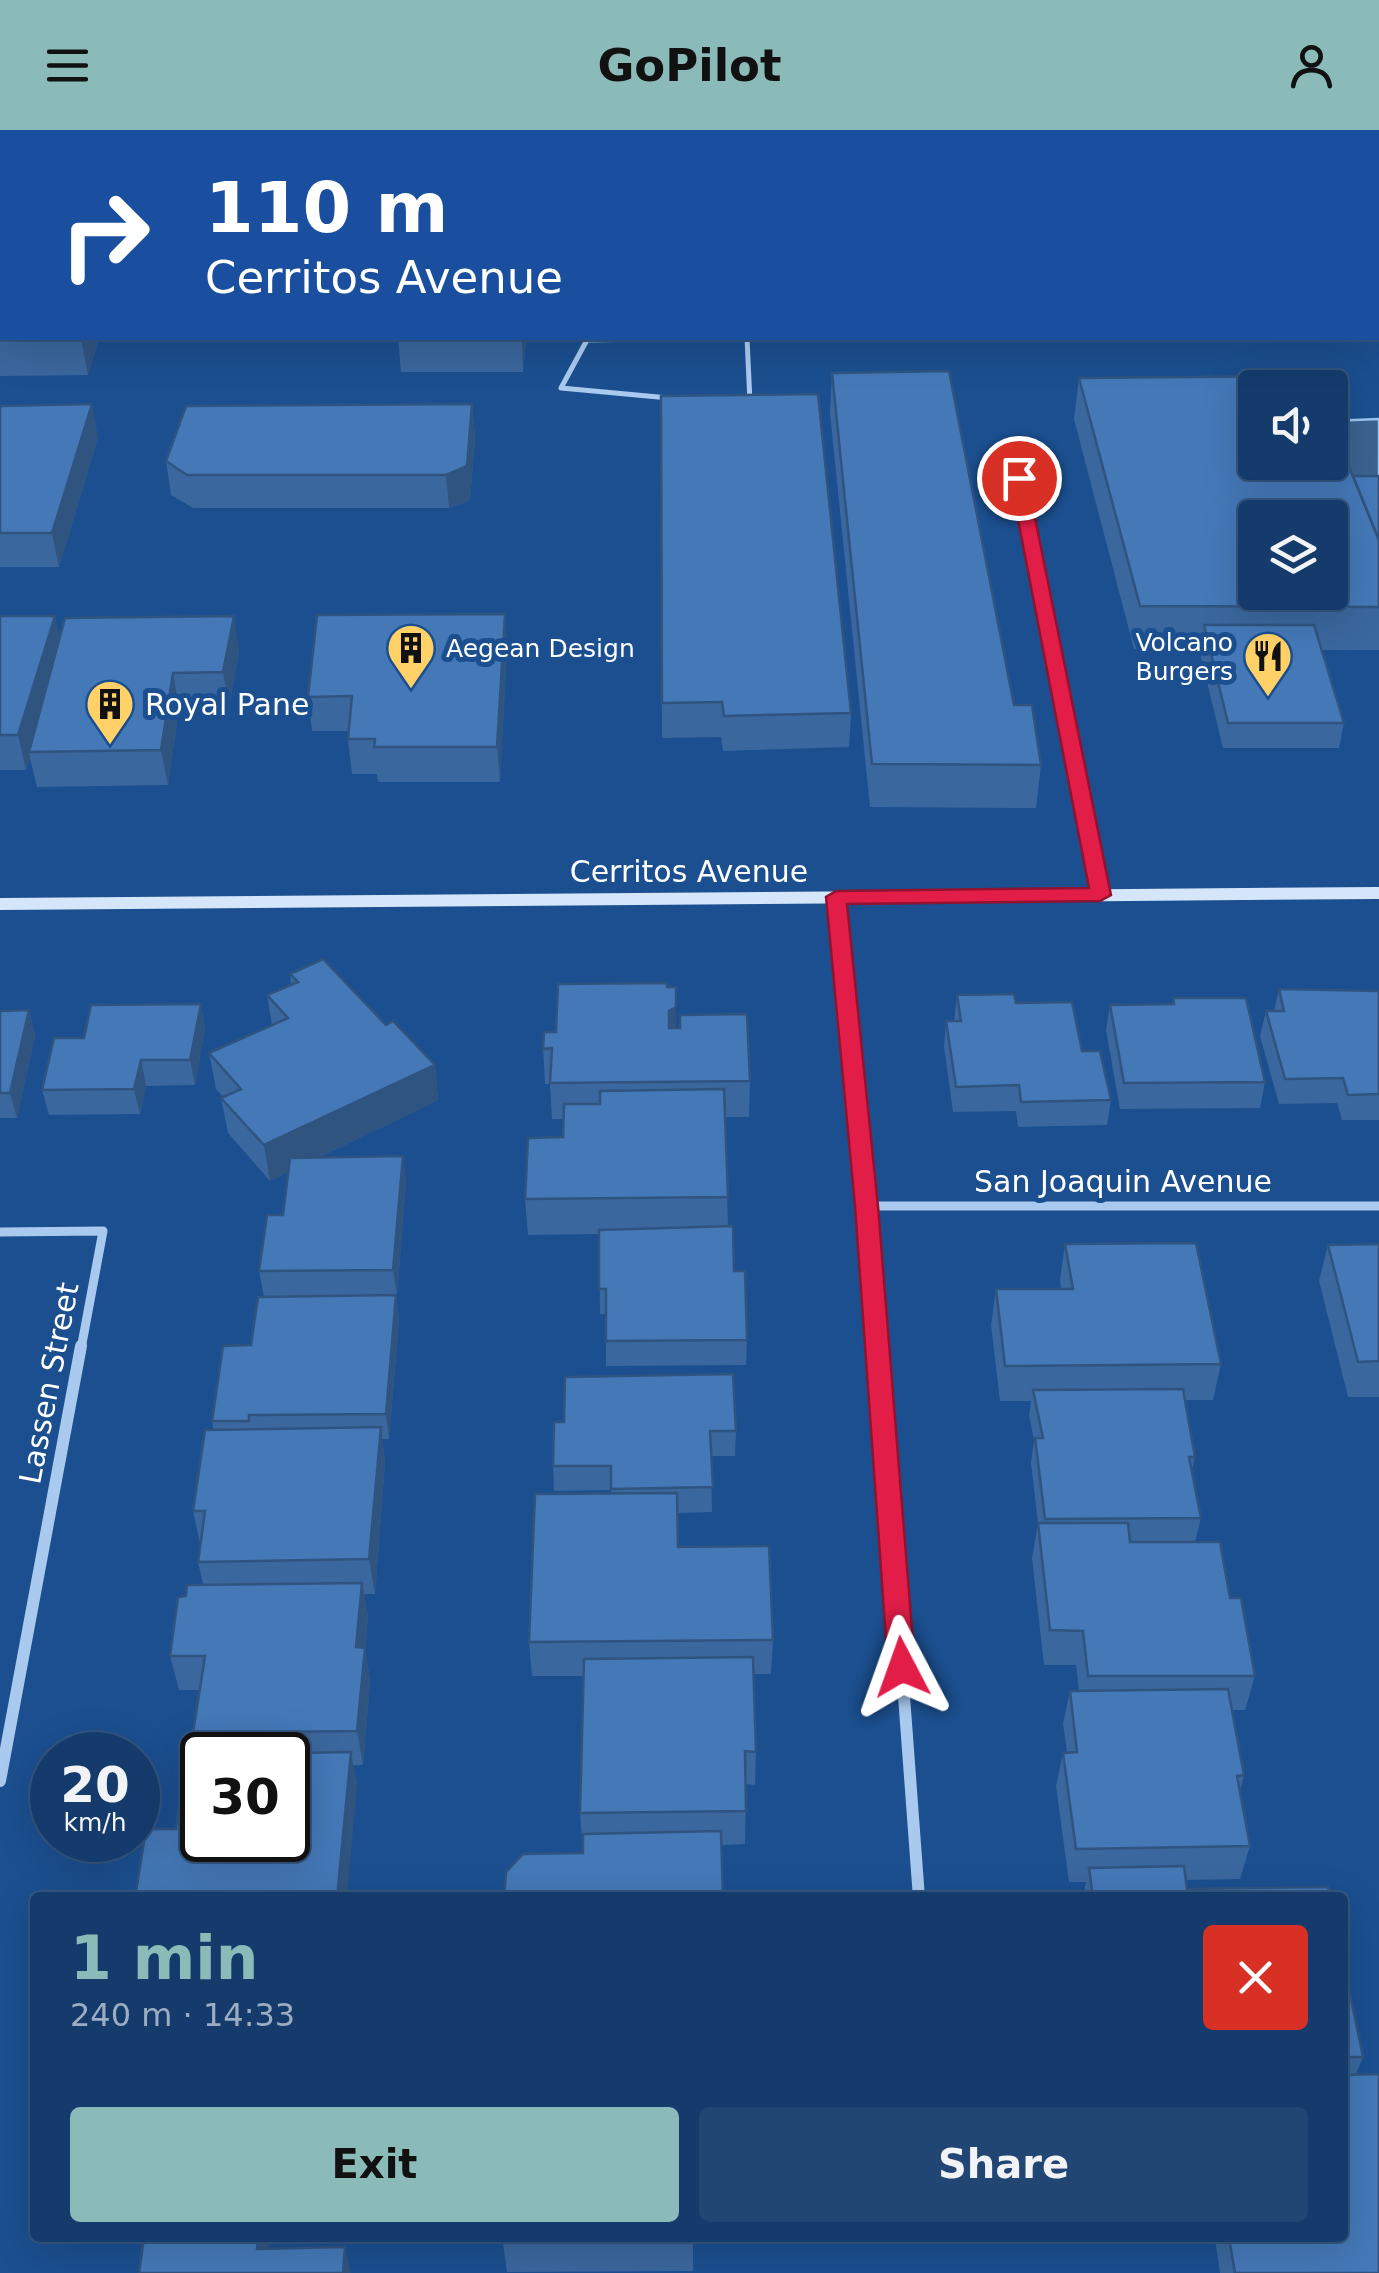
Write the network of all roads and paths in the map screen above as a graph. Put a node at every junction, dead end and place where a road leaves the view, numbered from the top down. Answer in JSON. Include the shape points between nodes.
{"nodes":[{"id":1,"x":587,"y":340,"type":"edge"},
{"id":2,"x":748,"y":340,"type":"edge"},
{"id":3,"x":674,"y":398,"type":"edge"},
{"id":4,"x":750,"y":406,"type":"edge"},
{"id":5,"x":1012,"y":442,"type":"dead end"},
{"id":6,"x":1379,"y":893,"type":"edge"},
{"id":7,"x":1100,"y":895,"type":"junction"},
{"id":8,"x":836,"y":897,"type":"junction"},
{"id":9,"x":0,"y":904,"type":"edge"},
{"id":10,"x":867,"y":1206,"type":"junction"},
{"id":11,"x":1379,"y":1206,"type":"edge"},
{"id":12,"x":0,"y":1232,"type":"edge"},
{"id":13,"x":0,"y":1781,"type":"edge"},
{"id":14,"x":919,"y":1892,"type":"edge"}],
"edges":[{"from":1,"to":3,"type":"lane","via":[[561,388]]},
{"from":2,"to":4,"type":"lane"},
{"from":5,"to":7,"type":"lane"},
{"from":6,"to":7,"type":"main road","name":"Cerritos Avenue"},
{"from":7,"to":8,"type":"main road","name":"Cerritos Avenue"},
{"from":8,"to":9,"type":"main road","name":"Cerritos Avenue"},
{"from":8,"to":10,"type":"street"},
{"from":10,"to":11,"type":"street","name":"San Joaquin Avenue"},
{"from":10,"to":14,"type":"street"},
{"from":12,"to":13,"type":"street","name":"Lassen Street","via":[[103,1231]]}]}
